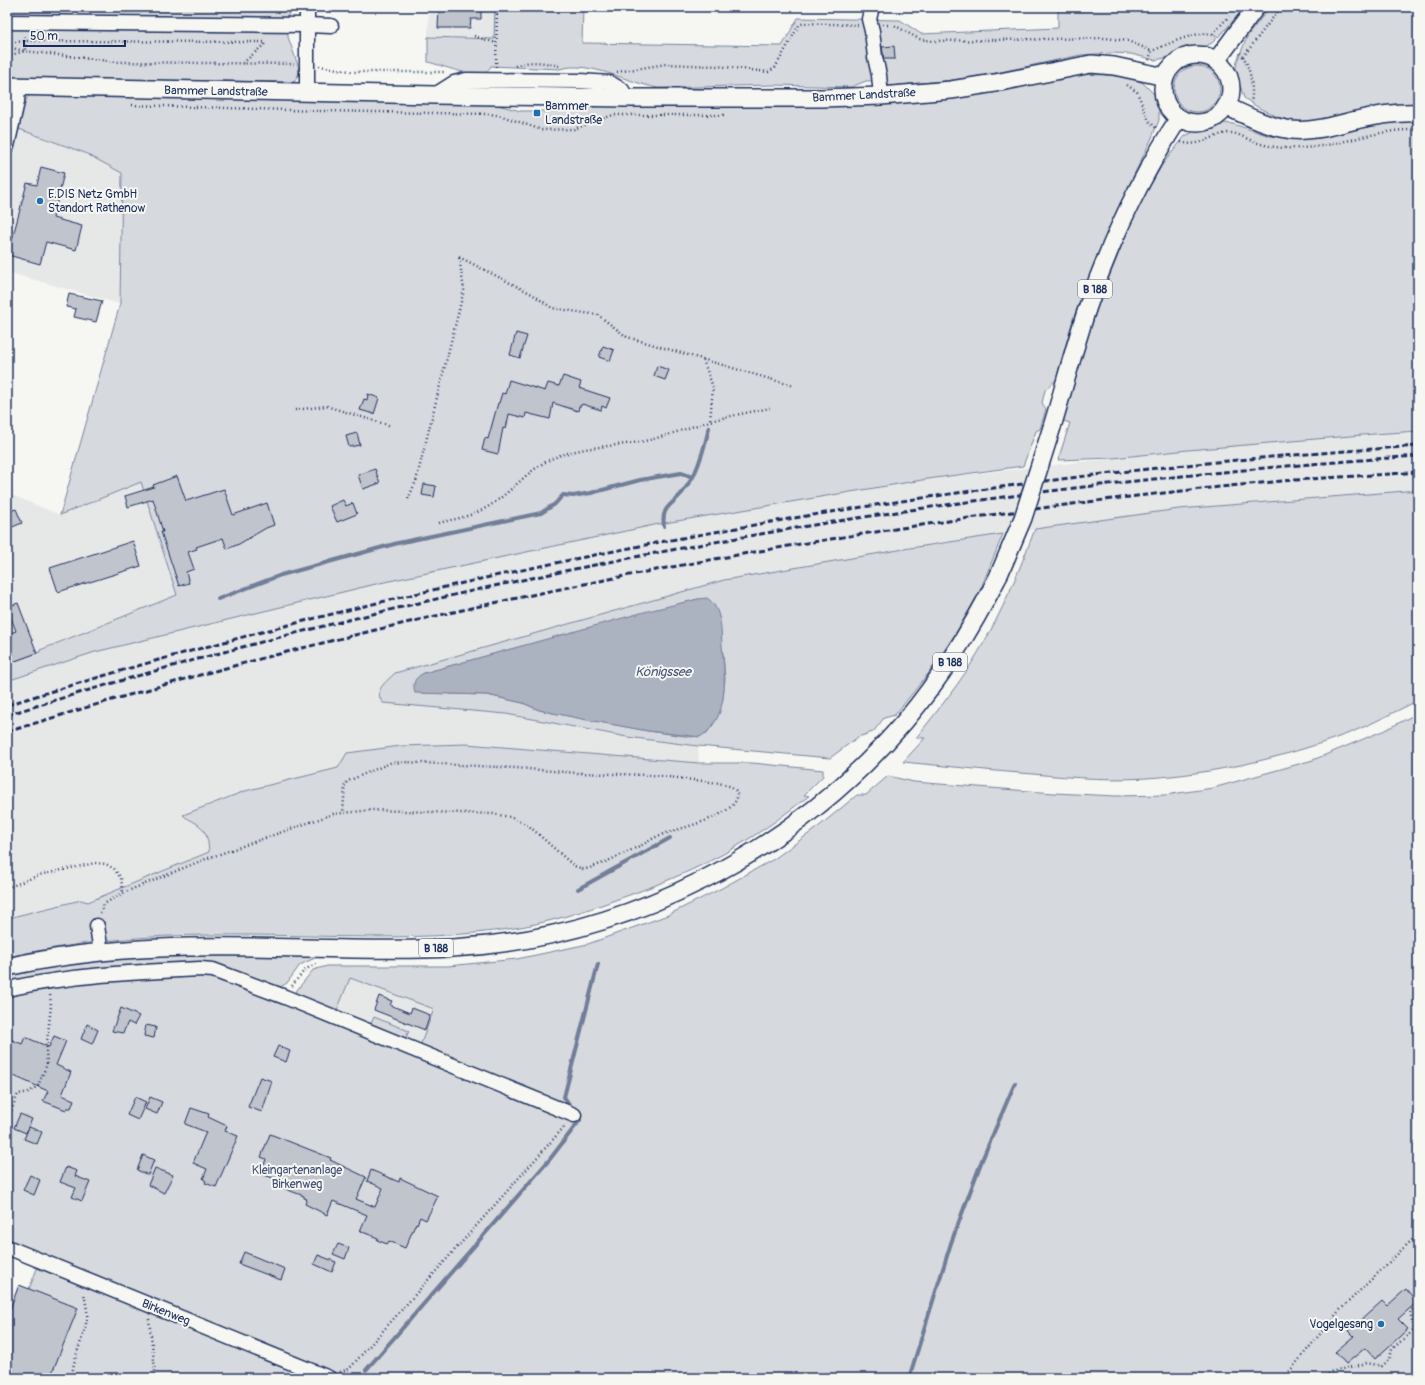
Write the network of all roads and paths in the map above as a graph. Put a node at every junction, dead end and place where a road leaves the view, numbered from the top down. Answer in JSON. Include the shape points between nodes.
{"nodes":[{"id":1,"x":307,"y":7,"type":"edge"},
{"id":2,"x":497,"y":7,"type":"edge"},
{"id":3,"x":872,"y":7,"type":"edge"},
{"id":4,"x":1256,"y":7,"type":"edge"},
{"id":5,"x":1281,"y":7,"type":"edge"},
{"id":6,"x":1232,"y":12,"type":"dead end"},
{"id":7,"x":7,"y":22,"type":"edge"},
{"id":8,"x":307,"y":25,"type":"junction"},
{"id":9,"x":871,"y":25,"type":"junction"},
{"id":10,"x":331,"y":26,"type":"dead end"},
{"id":11,"x":474,"y":36,"type":"dead end"},
{"id":12,"x":267,"y":42,"type":"dead end"},
{"id":13,"x":7,"y":43,"type":"edge"},
{"id":14,"x":496,"y":43,"type":"junction"},
{"id":15,"x":7,"y":47,"type":"edge"},
{"id":16,"x":25,"y":50,"type":"junction"},
{"id":17,"x":1152,"y":51,"type":"junction"},
{"id":18,"x":1238,"y":52,"type":"dead end"},
{"id":19,"x":7,"y":56,"type":"edge"},
{"id":20,"x":1243,"y":57,"type":"junction"},
{"id":21,"x":1149,"y":61,"type":"dead end"},
{"id":22,"x":1216,"y":61,"type":"junction"},
{"id":23,"x":307,"y":64,"type":"junction"},
{"id":24,"x":449,"y":72,"type":"dead end"},
{"id":25,"x":496,"y":73,"type":"dead end"},
{"id":26,"x":610,"y":73,"type":"dead end"},
{"id":27,"x":1165,"y":77,"type":"junction"},
{"id":28,"x":12,"y":86,"type":"edge"},
{"id":29,"x":1137,"y":92,"type":"dead end"},
{"id":30,"x":307,"y":93,"type":"junction"},
{"id":31,"x":881,"y":96,"type":"junction"},
{"id":32,"x":1249,"y":105,"type":"dead end"},
{"id":33,"x":1226,"y":106,"type":"junction"},
{"id":34,"x":1418,"y":113,"type":"edge"},
{"id":35,"x":1179,"y":118,"type":"junction"},
{"id":36,"x":1157,"y":129,"type":"dead end"},
{"id":37,"x":1237,"y":130,"type":"dead end"},
{"id":38,"x":1179,"y":140,"type":"dead end"},
{"id":39,"x":7,"y":146,"type":"edge"},
{"id":40,"x":703,"y":359,"type":"junction"},
{"id":41,"x":794,"y":386,"type":"dead end"},
{"id":42,"x":770,"y":408,"type":"dead end"},
{"id":43,"x":295,"y":410,"type":"dead end"},
{"id":44,"x":710,"y":422,"type":"junction"},
{"id":45,"x":392,"y":426,"type":"dead end"},
{"id":46,"x":408,"y":499,"type":"dead end"},
{"id":47,"x":439,"y":523,"type":"dead end"},
{"id":48,"x":343,"y":812,"type":"junction"},
{"id":49,"x":7,"y":888,"type":"edge"},
{"id":50,"x":123,"y":893,"type":"junction"},
{"id":51,"x":98,"y":926,"type":"joint"},
{"id":52,"x":101,"y":952,"type":"junction"},
{"id":53,"x":7,"y":967,"type":"edge"},
{"id":54,"x":48,"y":981,"type":"junction"},
{"id":55,"x":7,"y":989,"type":"edge"},
{"id":56,"x":574,"y":1115,"type":"joint"},
{"id":57,"x":7,"y":1122,"type":"edge"},
{"id":58,"x":1418,"y":1234,"type":"edge"},
{"id":59,"x":7,"y":1247,"type":"edge"},
{"id":60,"x":82,"y":1278,"type":"junction"},
{"id":61,"x":147,"y":1304,"type":"junction"},
{"id":62,"x":1418,"y":1304,"type":"edge"},
{"id":63,"x":325,"y":1377,"type":"edge"},
{"id":64,"x":72,"y":1378,"type":"edge"},
{"id":65,"x":155,"y":1378,"type":"edge"},
{"id":66,"x":1284,"y":1378,"type":"edge"},
{"id":67,"x":1326,"y":1378,"type":"edge"}],
"edges":[{"from":1,"to":8,"type":"street"},
{"from":2,"to":14,"type":"path"},
{"from":3,"to":9,"type":"street"},
{"from":4,"to":22,"type":"main road"},
{"from":5,"to":20,"type":"path"},
{"from":6,"to":17,"type":"path","via":[[1213,34],[1187,36]]},
{"from":7,"to":8,"type":"street"},
{"from":8,"to":10,"type":"street"},
{"from":8,"to":23,"type":"street"},
{"from":9,"to":17,"type":"path","via":[[894,25],[919,39],[933,41],[1106,38],[1128,42]]},
{"from":9,"to":26,"type":"path","via":[[804,22],[799,25],[775,68],[768,72],[666,64]]},
{"from":9,"to":31,"type":"street"},
{"from":11,"to":14,"type":"path"},
{"from":12,"to":13,"type":"path"},
{"from":14,"to":25,"type":"path"},
{"from":15,"to":16,"type":"path"},
{"from":16,"to":19,"type":"path"},
{"from":16,"to":23,"type":"path","via":[[117,62]]},
{"from":17,"to":21,"type":"path"},
{"from":18,"to":20,"type":"path"},
{"from":20,"to":32,"type":"path","via":[[1251,86],[1252,96]]},
{"from":22,"to":27,"type":"main road","via":[[1204,56],[1180,59]]},
{"from":22,"to":33,"type":"main road","via":[[1222,66],[1230,82]]},
{"from":23,"to":24,"type":"path","via":[[356,72]]},
{"from":23,"to":30,"type":"street"},
{"from":27,"to":31,"type":"main road","name":"Bammer Landstraße","via":[[1114,66],[1091,64],[951,90]]},
{"from":27,"to":35,"type":"main road","via":[[1165,100],[1170,110]]},
{"from":28,"to":30,"type":"main road","name":"Bammer Landstraße"},
{"from":28,"to":39,"type":"street","via":[[17,102]]},
{"from":29,"to":36,"type":"path","via":[[1149,121]]},
{"from":30,"to":31,"type":"main road","name":"Bammer Landstraße","via":[[626,98]]},
{"from":33,"to":34,"type":"main road","via":[[1274,127],[1293,130],[1329,128],[1392,113]]},
{"from":33,"to":35,"type":"main road","via":[[1213,119],[1204,122],[1196,123]]},
{"from":35,"to":52,"type":"main road","number":"B 188","bridge":true,"via":[[1155,157],[1102,268],[1022,518],[998,577],[962,643],[925,696],[889,739],[830,796],[773,839],[704,879],[627,912],[548,934],[486,944],[434,948],[200,947]]},
{"from":37,"to":38,"type":"path","via":[[1236,134],[1221,135],[1202,143],[1183,143]]},
{"from":40,"to":41,"type":"path"},
{"from":40,"to":44,"type":"path","via":[[713,387]]},
{"from":40,"to":46,"type":"path","via":[[627,337],[598,315],[552,308],[532,294],[459,257],[464,290],[416,481]]},
{"from":42,"to":44,"type":"path"},
{"from":43,"to":45,"type":"path","via":[[326,406]]},
{"from":44,"to":47,"type":"path","via":[[648,440],[558,456],[544,462],[482,510]]},
{"from":48,"to":48,"type":"path","via":[[372,810],[493,814],[510,817],[528,825],[574,866],[584,869],[622,855],[663,834],[708,820],[728,810],[735,802],[737,794],[730,786],[719,783],[652,775],[404,762],[390,763],[348,781],[345,784]]},
{"from":48,"to":50,"type":"path","via":[[203,860]]},
{"from":49,"to":50,"type":"path","via":[[39,875],[95,863],[106,864],[114,869],[121,878]]},
{"from":50,"to":51,"type":"path","via":[[104,904],[99,914]]},
{"from":51,"to":52,"type":"street"},
{"from":52,"to":53,"type":"main road","number":"B 188"},
{"from":54,"to":55,"type":"street"},
{"from":54,"to":56,"type":"street","via":[[120,973],[213,970]]},
{"from":54,"to":57,"type":"path","via":[[51,1006],[47,1064],[38,1086],[29,1092],[18,1094]]},
{"from":56,"to":63,"type":"path","via":[[349,1369]]},
{"from":58,"to":66,"type":"path","via":[[1339,1311]]},
{"from":59,"to":60,"type":"street","name":"Birkenweg"},
{"from":60,"to":61,"type":"street","name":"Birkenweg"},
{"from":60,"to":64,"type":"path","via":[[87,1316]]},
{"from":61,"to":63,"type":"street","name":"Birkenweg"},
{"from":61,"to":65,"type":"path"},
{"from":62,"to":67,"type":"path","via":[[1410,1311],[1414,1330],[1392,1349],[1390,1359],[1382,1366],[1366,1363],[1330,1372]]}]}
